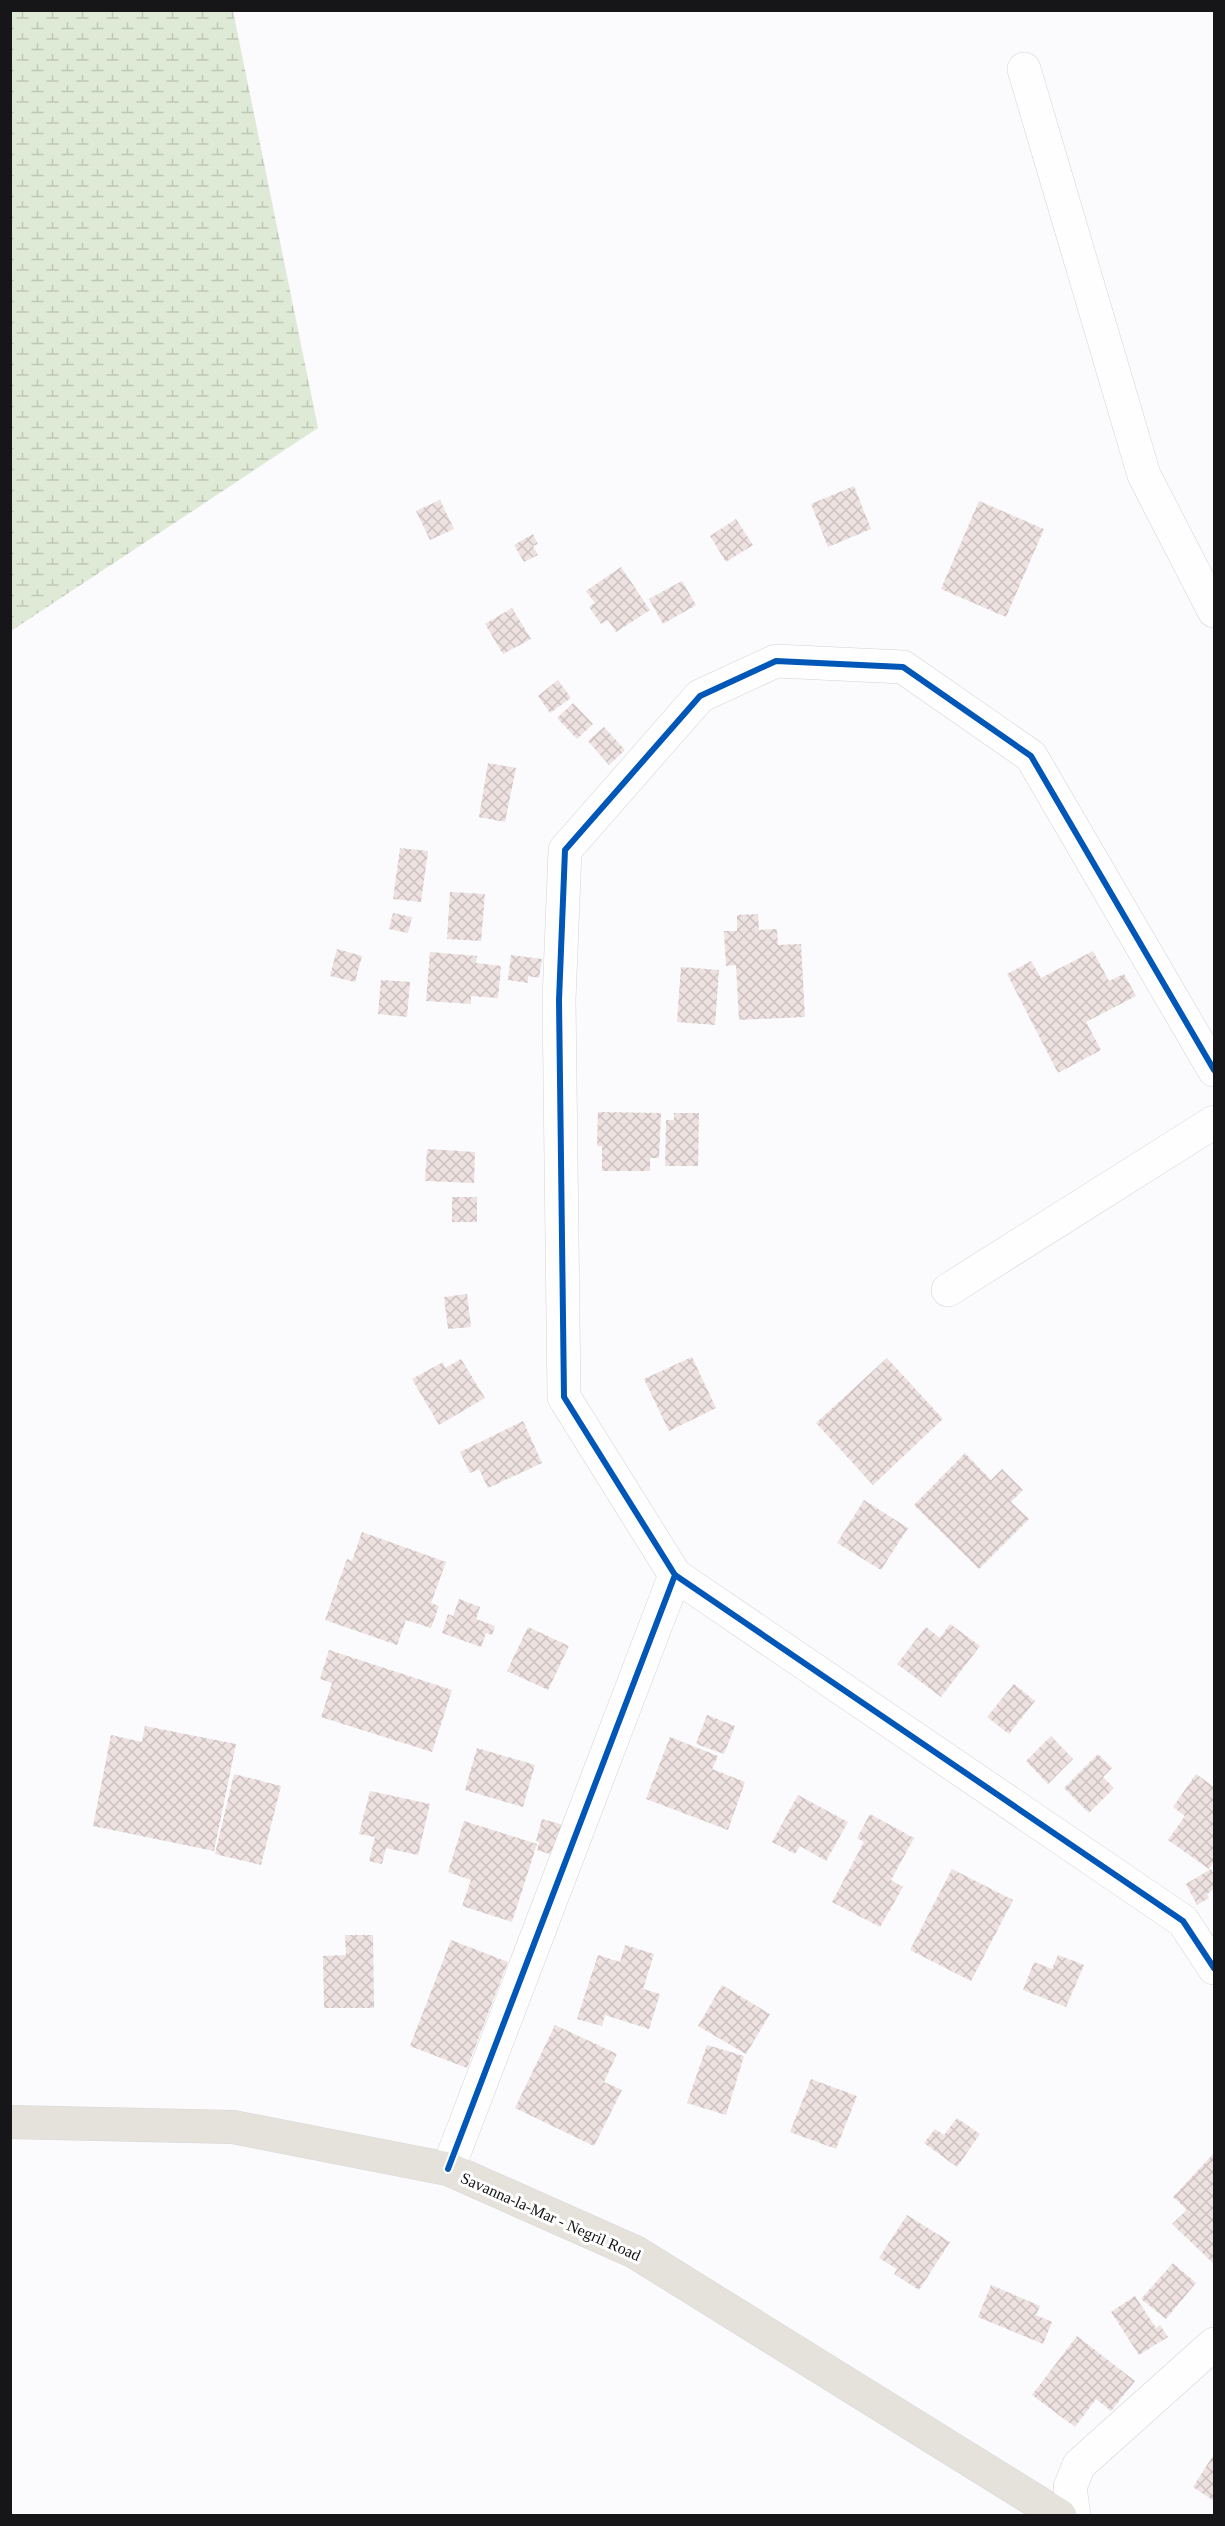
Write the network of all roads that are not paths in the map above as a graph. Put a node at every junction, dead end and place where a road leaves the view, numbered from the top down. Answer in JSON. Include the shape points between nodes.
{"nodes":[{"id":1,"x":1024,"y":69,"type":"dead end"},
{"id":2,"x":1215,"y":611,"type":"edge"},
{"id":3,"x":1215,"y":1070,"type":"edge"},
{"id":4,"x":1215,"y":1122,"type":"edge"},
{"id":5,"x":948,"y":1290,"type":"dead end"},
{"id":6,"x":675,"y":1575,"type":"junction"},
{"id":7,"x":1215,"y":1968,"type":"edge"},
{"id":8,"x":10,"y":2122,"type":"edge"},
{"id":9,"x":448,"y":2169,"type":"junction"},
{"id":10,"x":1215,"y":2344,"type":"edge"},
{"id":11,"x":1059,"y":2516,"type":"edge"},
{"id":12,"x":1074,"y":2516,"type":"edge"}],
"edges":[{"from":1,"to":2,"type":"street","via":[[1144,475]]},
{"from":3,"to":6,"type":"street","via":[[1031,756],[903,667],[776,661],[700,696],[565,850],[559,1000],[564,1397]]},
{"from":4,"to":5,"type":"street"},
{"from":6,"to":7,"type":"street","via":[[1183,1920]]},
{"from":6,"to":9,"type":"street"},
{"from":8,"to":9,"type":"main road","name":"Savanna-la-Mar - Negril Road","via":[[233,2127]]},
{"from":9,"to":11,"type":"main road","name":"Savanna-la-Mar - Negril Road","via":[[635,2252]]},
{"from":10,"to":12,"type":"street","via":[[1079,2465],[1070,2487]]}]}
